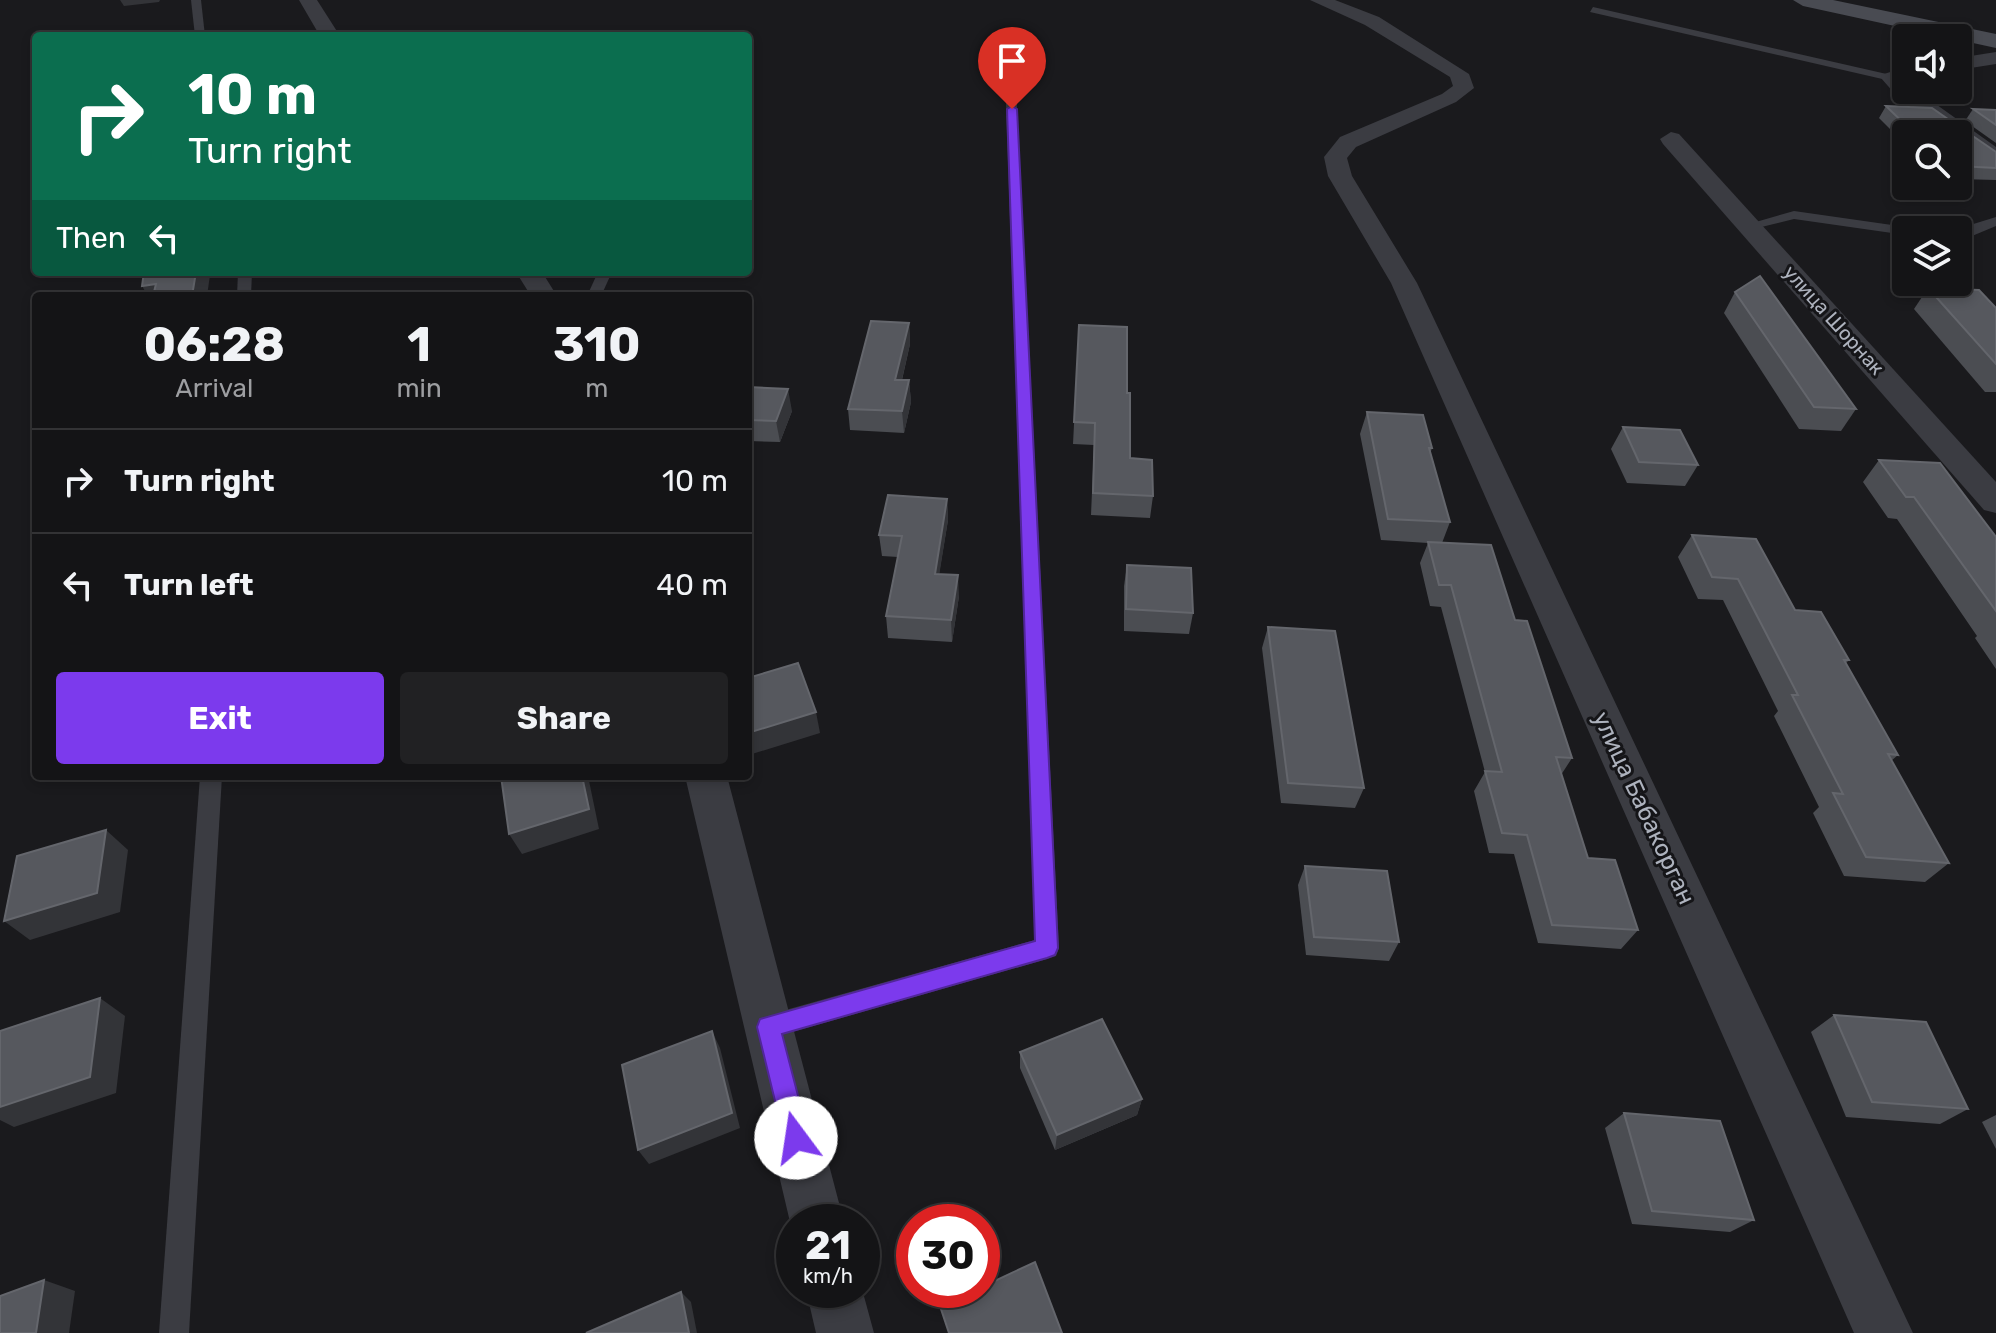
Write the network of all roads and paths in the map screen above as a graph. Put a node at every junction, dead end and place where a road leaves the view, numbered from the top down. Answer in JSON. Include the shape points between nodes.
{"nodes":[{"id":1,"x":196,"y":0,"type":"edge"},
{"id":2,"x":308,"y":0,"type":"edge"},
{"id":3,"x":1319,"y":0,"type":"edge"},
{"id":4,"x":1803,"y":0,"type":"edge"},
{"id":5,"x":1593,"y":10,"type":"dead end"},
{"id":6,"x":200,"y":32,"type":"edge"},
{"id":7,"x":328,"y":32,"type":"edge"},
{"id":8,"x":1996,"y":41,"type":"edge"},
{"id":9,"x":1009,"y":47,"type":"dead end"},
{"id":10,"x":1996,"y":58,"type":"edge"},
{"id":11,"x":1972,"y":62,"type":"edge"},
{"id":12,"x":1892,"y":75,"type":"edge"},
{"id":13,"x":1922,"y":104,"type":"edge"},
{"id":14,"x":1671,"y":139,"type":"dead end"},
{"id":15,"x":1996,"y":157,"type":"edge"},
{"id":16,"x":1996,"y":221,"type":"edge"},
{"id":17,"x":1749,"y":226,"type":"junction"},
{"id":18,"x":1892,"y":229,"type":"edge"},
{"id":19,"x":1972,"y":231,"type":"edge"},
{"id":20,"x":1996,"y":502,"type":"edge"},
{"id":21,"x":211,"y":780,"type":"edge"},
{"id":22,"x":707,"y":780,"type":"edge"},
{"id":23,"x":768,"y":1027,"type":"junction"},
{"id":24,"x":812,"y":1204,"type":"edge"},
{"id":25,"x":839,"y":1308,"type":"edge"},
{"id":26,"x":174,"y":1333,"type":"edge"},
{"id":27,"x":845,"y":1333,"type":"edge"},
{"id":28,"x":1884,"y":1333,"type":"edge"}],
"edges":[{"from":1,"to":6,"type":"lane"},
{"from":2,"to":7,"type":"street"},
{"from":3,"to":28,"type":"street","name":"улица Бабакорган","via":[[1385,28],[1459,74],[1464,88],[1449,98],[1348,142],[1335,157],[1340,176],[1404,283]]},
{"from":4,"to":8,"type":"street"},
{"from":5,"to":12,"type":"lane"},
{"from":9,"to":23,"type":"lane","via":[[1047,948]]},
{"from":10,"to":11,"type":"street"},
{"from":13,"to":15,"type":"street"},
{"from":14,"to":17,"type":"street","name":"улица Шорнак"},
{"from":16,"to":19,"type":"lane"},
{"from":17,"to":18,"type":"lane","via":[[1794,215]]},
{"from":17,"to":20,"type":"street","name":"улица Шорнак"},
{"from":21,"to":26,"type":"lane"},
{"from":22,"to":23,"type":"street"},
{"from":23,"to":24,"type":"street"},
{"from":25,"to":27,"type":"street"}]}
